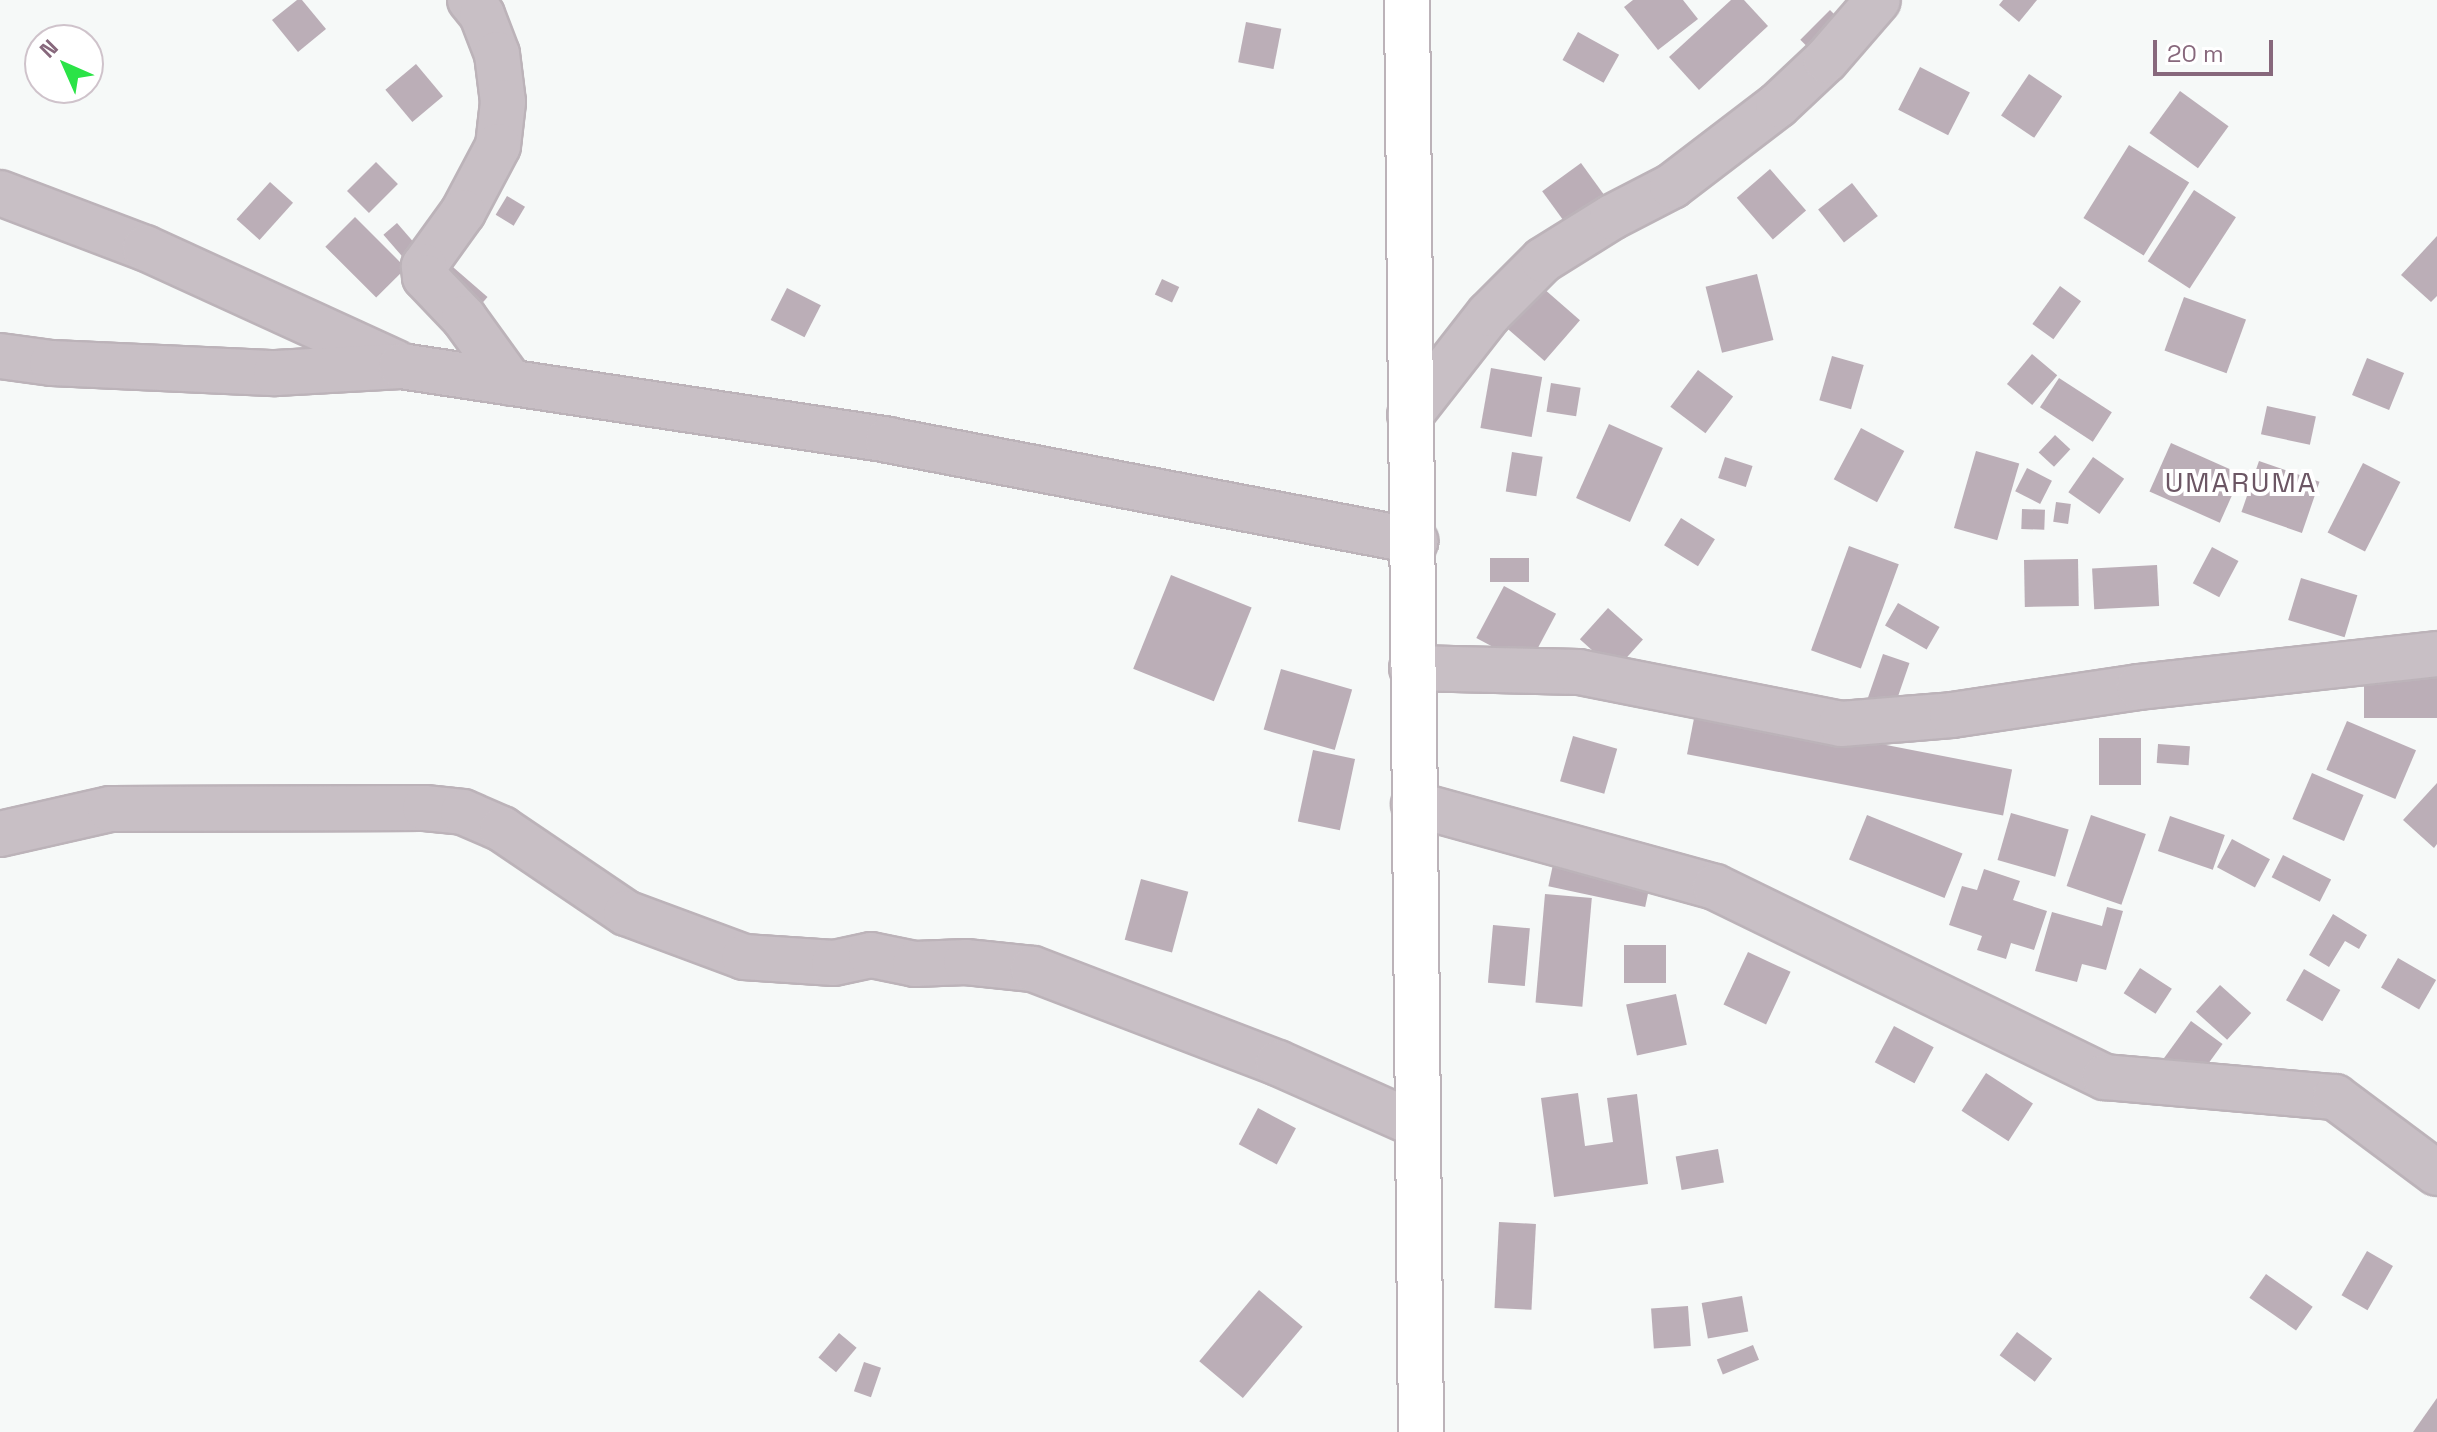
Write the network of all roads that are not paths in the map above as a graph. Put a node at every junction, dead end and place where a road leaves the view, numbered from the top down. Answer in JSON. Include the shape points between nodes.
{"nodes":[{"id":1,"x":470,"y":0,"type":"edge"},
{"id":2,"x":1407,"y":0,"type":"edge"},
{"id":3,"x":1878,"y":0,"type":"edge"},
{"id":4,"x":0,"y":193,"type":"edge"},
{"id":5,"x":0,"y":356,"type":"edge"},
{"id":6,"x":401,"y":366,"type":"junction"},
{"id":7,"x":511,"y":383,"type":"junction"},
{"id":8,"x":1410,"y":415,"type":"junction"},
{"id":9,"x":1415,"y":541,"type":"junction"},
{"id":10,"x":2437,"y":654,"type":"edge"},
{"id":11,"x":1412,"y":668,"type":"junction"},
{"id":12,"x":1414,"y":804,"type":"junction"},
{"id":13,"x":0,"y":834,"type":"edge"},
{"id":14,"x":1417,"y":1125,"type":"junction"},
{"id":15,"x":2437,"y":1173,"type":"edge"},
{"id":16,"x":1421,"y":1432,"type":"edge"}],
"edges":[{"from":1,"to":7,"type":"street","via":[[482,15],[497,54],[503,102],[498,146],[463,212],[424,266],[425,277],[464,318]]},
{"from":2,"to":8,"type":"main road"},
{"from":3,"to":8,"type":"street","via":[[1778,105],[1672,186],[1543,260],[1489,314]]},
{"from":4,"to":6,"type":"street","via":[[145,248]]},
{"from":5,"to":6,"type":"street","via":[[276,373]]},
{"from":6,"to":7,"type":"street"},
{"from":7,"to":9,"type":"street","via":[[888,440]]},
{"from":8,"to":9,"type":"main road"},
{"from":9,"to":11,"type":"main road"},
{"from":10,"to":11,"type":"street","via":[[2139,687],[1952,715],[1841,724],[1579,672]]},
{"from":11,"to":12,"type":"main road"},
{"from":12,"to":14,"type":"main road"},
{"from":12,"to":15,"type":"street","via":[[1715,887],[2105,1077],[2335,1097]]},
{"from":13,"to":14,"type":"street","via":[[110,809],[463,812],[502,829],[626,913],[744,957],[834,963],[871,955],[915,964],[966,962],[1033,969],[1278,1063]]},
{"from":14,"to":16,"type":"main road"}]}
